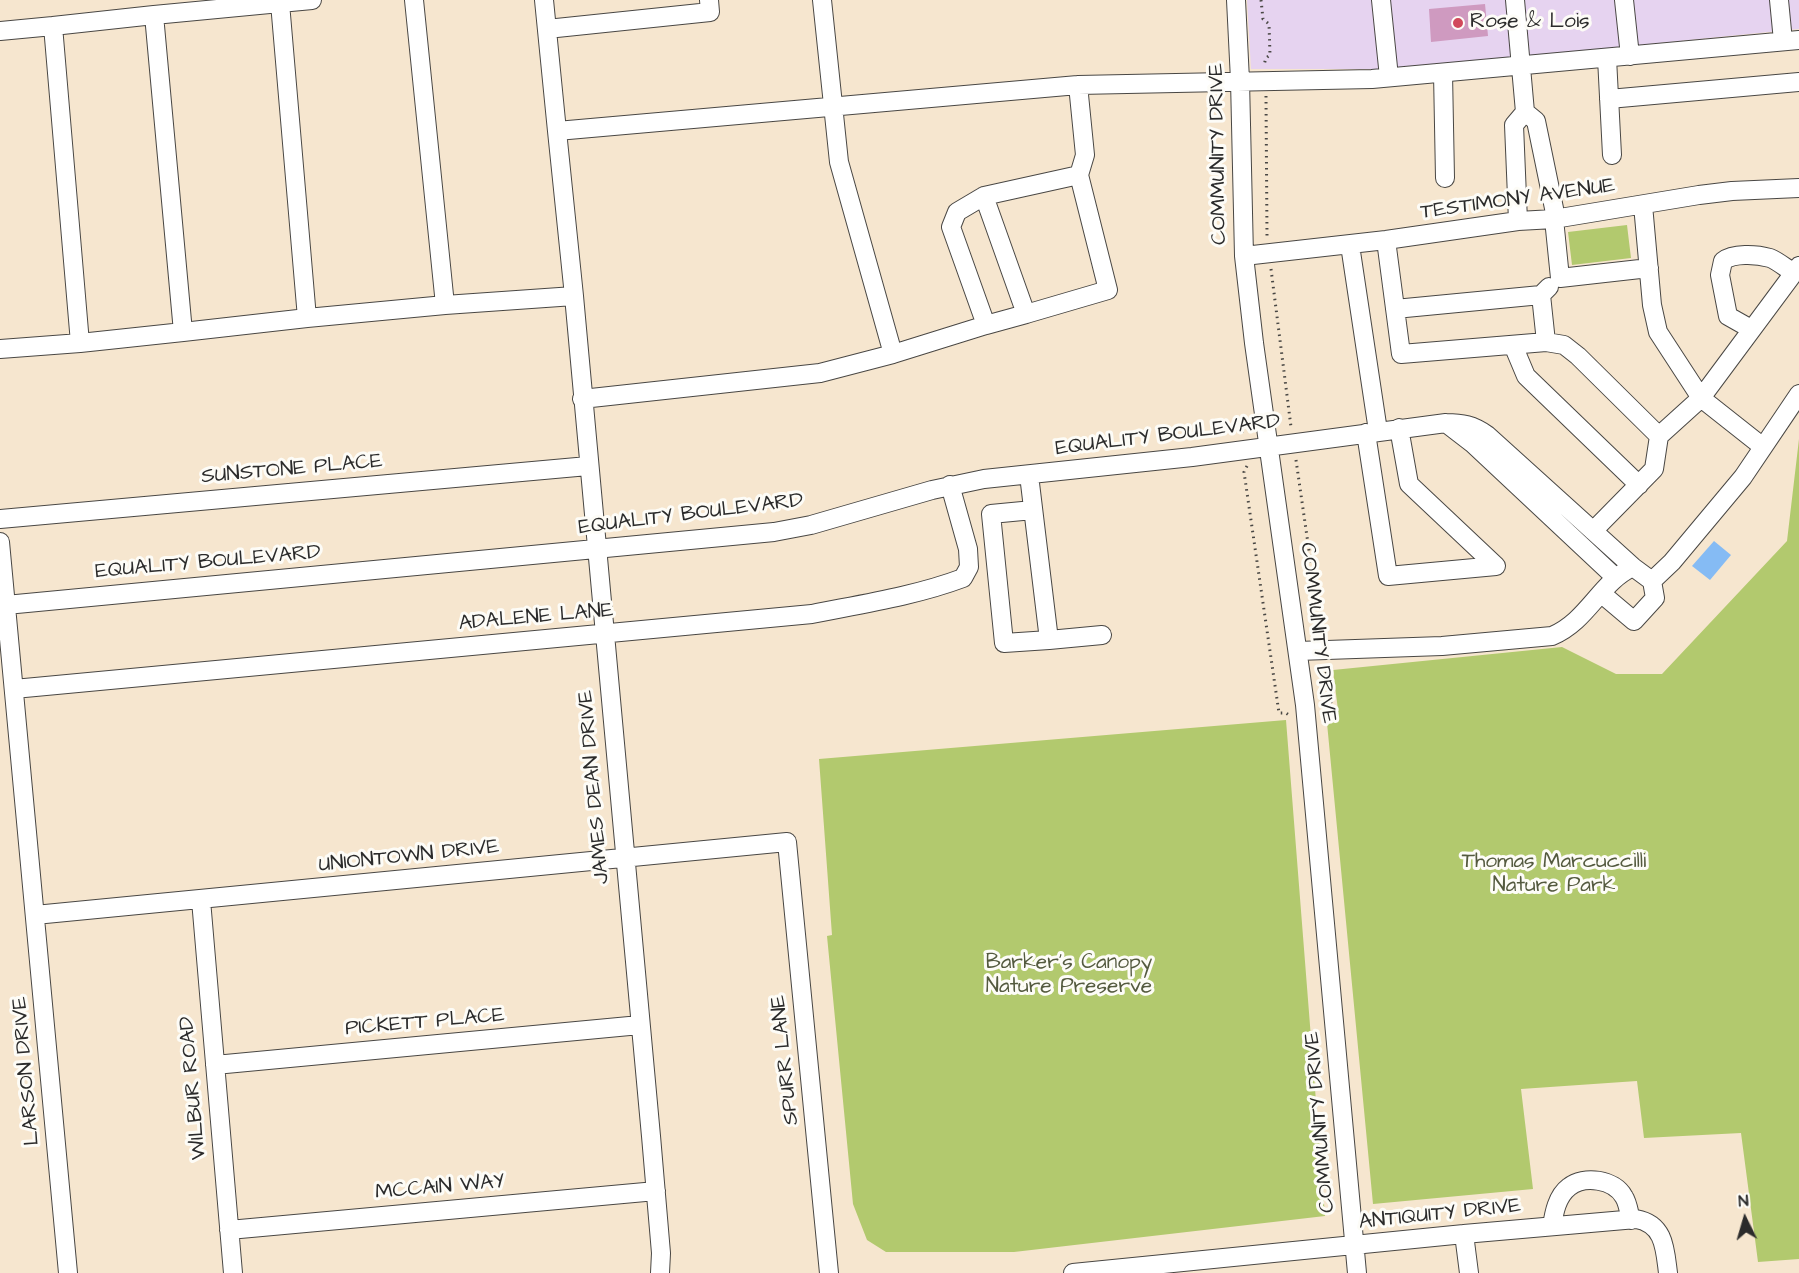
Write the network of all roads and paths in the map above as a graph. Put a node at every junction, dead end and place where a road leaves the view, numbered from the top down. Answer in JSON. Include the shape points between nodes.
{"nodes":[{"id":1,"x":312,"y":0,"type":"edge"},
{"id":2,"x":414,"y":0,"type":"edge"},
{"id":3,"x":544,"y":0,"type":"edge"},
{"id":4,"x":709,"y":0,"type":"edge"},
{"id":5,"x":822,"y":0,"type":"edge"},
{"id":6,"x":1236,"y":0,"type":"edge"},
{"id":7,"x":1261,"y":0,"type":"edge"},
{"id":8,"x":1381,"y":0,"type":"edge"},
{"id":9,"x":1515,"y":0,"type":"edge"},
{"id":10,"x":1624,"y":0,"type":"edge"},
{"id":11,"x":1779,"y":0,"type":"edge"},
{"id":12,"x":280,"y":3,"type":"junction"},
{"id":13,"x":154,"y":15,"type":"junction"},
{"id":14,"x":53,"y":26,"type":"junction"},
{"id":15,"x":547,"y":29,"type":"junction"},
{"id":16,"x":0,"y":31,"type":"edge"},
{"id":17,"x":1791,"y":41,"type":"edge"},
{"id":18,"x":1630,"y":56,"type":"junction"},
{"id":19,"x":1607,"y":58,"type":"junction"},
{"id":20,"x":1520,"y":65,"type":"junction"},
{"id":21,"x":1443,"y":73,"type":"junction"},
{"id":22,"x":1389,"y":77,"type":"junction"},
{"id":23,"x":1240,"y":80,"type":"junction"},
{"id":24,"x":1265,"y":80,"type":"junction"},
{"id":25,"x":1799,"y":82,"type":"edge"},
{"id":26,"x":1078,"y":85,"type":"junction"},
{"id":27,"x":1609,"y":99,"type":"junction"},
{"id":28,"x":833,"y":106,"type":"junction"},
{"id":29,"x":1525,"y":112,"type":"junction"},
{"id":30,"x":557,"y":131,"type":"junction"},
{"id":31,"x":1612,"y":154,"type":"dead end"},
{"id":32,"x":1079,"y":175,"type":"junction"},
{"id":33,"x":1445,"y":178,"type":"dead end"},
{"id":34,"x":1799,"y":188,"type":"edge"},
{"id":35,"x":984,"y":196,"type":"junction"},
{"id":36,"x":1643,"y":205,"type":"junction"},
{"id":37,"x":1555,"y":218,"type":"junction"},
{"id":38,"x":1518,"y":221,"type":"junction"},
{"id":39,"x":1386,"y":240,"type":"junction"},
{"id":40,"x":1350,"y":245,"type":"junction"},
{"id":41,"x":1269,"y":253,"type":"junction"},
{"id":42,"x":1244,"y":256,"type":"junction"},
{"id":43,"x":1649,"y":268,"type":"junction"},
{"id":44,"x":1797,"y":270,"type":"edge"},
{"id":45,"x":1560,"y":278,"type":"junction"},
{"id":46,"x":1541,"y":295,"type":"junction"},
{"id":47,"x":574,"y":296,"type":"junction"},
{"id":48,"x":445,"y":305,"type":"junction"},
{"id":49,"x":1395,"y":309,"type":"junction"},
{"id":50,"x":1026,"y":314,"type":"junction"},
{"id":51,"x":307,"y":318,"type":"junction"},
{"id":52,"x":986,"y":325,"type":"junction"},
{"id":53,"x":1751,"y":329,"type":"junction"},
{"id":54,"x":183,"y":332,"type":"junction"},
{"id":55,"x":1546,"y":342,"type":"junction"},
{"id":56,"x":80,"y":343,"type":"junction"},
{"id":57,"x":1513,"y":345,"type":"junction"},
{"id":58,"x":0,"y":349,"type":"edge"},
{"id":59,"x":893,"y":354,"type":"junction"},
{"id":60,"x":1799,"y":394,"type":"edge"},
{"id":61,"x":1701,"y":398,"type":"junction"},
{"id":62,"x":582,"y":399,"type":"junction"},
{"id":63,"x":1290,"y":420,"type":"junction"},
{"id":64,"x":1446,"y":423,"type":"junction"},
{"id":65,"x":1265,"y":424,"type":"junction"},
{"id":66,"x":1400,"y":428,"type":"junction"},
{"id":67,"x":1372,"y":432,"type":"junction"},
{"id":68,"x":1659,"y":436,"type":"junction"},
{"id":69,"x":1294,"y":443,"type":"junction"},
{"id":70,"x":1269,"y":447,"type":"junction"},
{"id":71,"x":1762,"y":447,"type":"junction"},
{"id":72,"x":1245,"y":450,"type":"junction"},
{"id":73,"x":588,"y":466,"type":"junction"},
{"id":74,"x":1029,"y":475,"type":"junction"},
{"id":75,"x":1639,"y":484,"type":"junction"},
{"id":76,"x":950,"y":485,"type":"junction"},
{"id":77,"x":1033,"y":510,"type":"junction"},
{"id":78,"x":0,"y":519,"type":"edge"},
{"id":79,"x":1593,"y":531,"type":"junction"},
{"id":80,"x":0,"y":542,"type":"edge"},
{"id":81,"x":596,"y":549,"type":"junction"},
{"id":82,"x":1633,"y":567,"type":"junction"},
{"id":83,"x":1616,"y":578,"type":"junction"},
{"id":84,"x":1652,"y":581,"type":"junction"},
{"id":85,"x":1602,"y":594,"type":"junction"},
{"id":86,"x":6,"y":605,"type":"junction"},
{"id":87,"x":604,"y":634,"type":"junction"},
{"id":88,"x":1102,"y":635,"type":"dead end"},
{"id":89,"x":1049,"y":640,"type":"junction"},
{"id":90,"x":1298,"y":651,"type":"junction"},
{"id":91,"x":1324,"y":651,"type":"junction"},
{"id":92,"x":14,"y":689,"type":"junction"},
{"id":93,"x":1294,"y":720,"type":"dead end"},
{"id":94,"x":787,"y":842,"type":"joint"},
{"id":95,"x":624,"y":859,"type":"junction"},
{"id":96,"x":201,"y":900,"type":"junction"},
{"id":97,"x":35,"y":915,"type":"junction"},
{"id":98,"x":640,"y":1025,"type":"junction"},
{"id":99,"x":215,"y":1065,"type":"junction"},
{"id":100,"x":656,"y":1191,"type":"junction"},
{"id":101,"x":1630,"y":1220,"type":"junction"},
{"id":102,"x":1552,"y":1226,"type":"junction"},
{"id":103,"x":229,"y":1230,"type":"junction"},
{"id":104,"x":1464,"y":1234,"type":"junction"},
{"id":105,"x":1354,"y":1246,"type":"junction"},
{"id":106,"x":1240,"y":1265,"type":"edge"},
{"id":107,"x":68,"y":1273,"type":"edge"},
{"id":108,"x":232,"y":1273,"type":"edge"},
{"id":109,"x":660,"y":1273,"type":"edge"},
{"id":110,"x":829,"y":1273,"type":"edge"},
{"id":111,"x":1073,"y":1273,"type":"edge"},
{"id":112,"x":1357,"y":1273,"type":"edge"},
{"id":113,"x":1469,"y":1273,"type":"edge"},
{"id":114,"x":1668,"y":1273,"type":"edge"}],
"edges":[{"from":1,"to":12,"type":"street"},
{"from":2,"to":48,"type":"street"},
{"from":3,"to":15,"type":"street","name":"JAMES DEAN DRIVE"},
{"from":4,"to":15,"type":"street","via":[[710,12]]},
{"from":5,"to":28,"type":"street"},
{"from":6,"to":23,"type":"street","name":"COMMUNITY DRIVE"},
{"from":7,"to":24,"type":"path","via":[[1263,19],[1269,24],[1270,55],[1264,63]]},
{"from":8,"to":22,"type":"street"},
{"from":9,"to":20,"type":"street"},
{"from":10,"to":18,"type":"street"},
{"from":11,"to":17,"type":"street"},
{"from":12,"to":13,"type":"street"},
{"from":12,"to":51,"type":"street"},
{"from":13,"to":14,"type":"street"},
{"from":13,"to":54,"type":"street"},
{"from":14,"to":16,"type":"street"},
{"from":14,"to":56,"type":"street"},
{"from":15,"to":30,"type":"street","name":"JAMES DEAN DRIVE"},
{"from":17,"to":18,"type":"street"},
{"from":18,"to":19,"type":"street"},
{"from":19,"to":20,"type":"street"},
{"from":19,"to":27,"type":"street"},
{"from":20,"to":21,"type":"street"},
{"from":20,"to":29,"type":"street"},
{"from":21,"to":22,"type":"street"},
{"from":21,"to":33,"type":"street"},
{"from":22,"to":24,"type":"street"},
{"from":23,"to":24,"type":"street"},
{"from":23,"to":26,"type":"street"},
{"from":23,"to":42,"type":"street","name":"COMMUNITY DRIVE"},
{"from":24,"to":41,"type":"path"},
{"from":25,"to":27,"type":"street"},
{"from":26,"to":28,"type":"street"},
{"from":26,"to":32,"type":"street","via":[[1085,155]]},
{"from":27,"to":31,"type":"street"},
{"from":28,"to":30,"type":"street"},
{"from":28,"to":59,"type":"street","via":[[839,162]]},
{"from":29,"to":37,"type":"street","via":[[1536,121]]},
{"from":29,"to":38,"type":"street","via":[[1515,125]]},
{"from":30,"to":47,"type":"street","name":"JAMES DEAN DRIVE"},
{"from":32,"to":35,"type":"street"},
{"from":32,"to":50,"type":"street","via":[[1108,290]]},
{"from":34,"to":36,"type":"street","name":"TESTIMONY AVENUE","via":[[1732,191]]},
{"from":35,"to":50,"type":"street"},
{"from":35,"to":52,"type":"street","via":[[957,212],[951,227]]},
{"from":36,"to":37,"type":"street","name":"TESTIMONY AVENUE"},
{"from":36,"to":43,"type":"street"},
{"from":37,"to":38,"type":"street","name":"TESTIMONY AVENUE"},
{"from":37,"to":45,"type":"street"},
{"from":38,"to":39,"type":"street","name":"TESTIMONY AVENUE"},
{"from":39,"to":40,"type":"street","name":"TESTIMONY AVENUE"},
{"from":39,"to":49,"type":"street"},
{"from":40,"to":41,"type":"street","name":"TESTIMONY AVENUE"},
{"from":40,"to":67,"type":"street"},
{"from":41,"to":42,"type":"street","name":"TESTIMONY AVENUE"},
{"from":41,"to":63,"type":"path"},
{"from":42,"to":65,"type":"street","name":"COMMUNITY DRIVE"},
{"from":43,"to":45,"type":"street"},
{"from":43,"to":61,"type":"street","via":[[1658,332]]},
{"from":44,"to":53,"type":"street"},
{"from":44,"to":53,"type":"street","via":[[1752,255],[1723,261],[1720,275],[1728,316]]},
{"from":45,"to":46,"type":"street"},
{"from":46,"to":49,"type":"street"},
{"from":46,"to":55,"type":"street"},
{"from":47,"to":48,"type":"street"},
{"from":47,"to":62,"type":"street","name":"JAMES DEAN DRIVE"},
{"from":48,"to":51,"type":"street"},
{"from":49,"to":57,"type":"street","via":[[1401,354]]},
{"from":50,"to":52,"type":"street"},
{"from":51,"to":54,"type":"street"},
{"from":52,"to":59,"type":"street"},
{"from":53,"to":61,"type":"street"},
{"from":54,"to":56,"type":"street"},
{"from":55,"to":57,"type":"street"},
{"from":55,"to":68,"type":"street","via":[[1564,345],[1578,356]]},
{"from":56,"to":58,"type":"street"},
{"from":57,"to":75,"type":"street","via":[[1526,376]]},
{"from":59,"to":62,"type":"street","via":[[820,373]]},
{"from":60,"to":71,"type":"street"},
{"from":61,"to":68,"type":"street"},
{"from":61,"to":71,"type":"street"},
{"from":62,"to":73,"type":"street","name":"JAMES DEAN DRIVE"},
{"from":63,"to":65,"type":"path"},
{"from":63,"to":69,"type":"path"},
{"from":64,"to":66,"type":"street","name":"EQUALITY BOULEVARD"},
{"from":64,"to":79,"type":"street","name":"EQUALITY BOULEVARD","via":[[1465,423],[1487,435]]},
{"from":64,"to":83,"type":"street"},
{"from":65,"to":70,"type":"street","name":"COMMUNITY DRIVE"},
{"from":65,"to":72,"type":"path","via":[[1241,428]]},
{"from":66,"to":67,"type":"street","name":"EQUALITY BOULEVARD"},
{"from":66,"to":67,"type":"street","via":[[1409,484],[1496,566],[1388,576]]},
{"from":67,"to":69,"type":"street","name":"EQUALITY BOULEVARD"},
{"from":68,"to":75,"type":"street","via":[[1654,469]]},
{"from":69,"to":70,"type":"street","name":"EQUALITY BOULEVARD"},
{"from":69,"to":91,"type":"path"},
{"from":70,"to":72,"type":"street","name":"EQUALITY BOULEVARD"},
{"from":70,"to":90,"type":"street","name":"COMMUNITY DRIVE"},
{"from":71,"to":84,"type":"street","via":[[1743,477]]},
{"from":72,"to":74,"type":"street","name":"EQUALITY BOULEVARD"},
{"from":72,"to":93,"type":"path","via":[[1244,472],[1280,713]]},
{"from":73,"to":78,"type":"street","name":"SUNSTONE PLACE"},
{"from":73,"to":81,"type":"street","name":"JAMES DEAN DRIVE"},
{"from":74,"to":76,"type":"street","name":"EQUALITY BOULEVARD"},
{"from":74,"to":77,"type":"street"},
{"from":75,"to":79,"type":"street"},
{"from":76,"to":81,"type":"street","name":"EQUALITY BOULEVARD","via":[[774,532]]},
{"from":76,"to":87,"type":"street","name":"ADALENE LANE","via":[[968,549],[969,567],[963,578],[812,614]]},
{"from":77,"to":89,"type":"street"},
{"from":77,"to":89,"type":"street","via":[[991,514],[1004,643]]},
{"from":79,"to":82,"type":"street","name":"EQUALITY BOULEVARD"},
{"from":80,"to":86,"type":"street","name":"LARSON DRIVE"},
{"from":81,"to":86,"type":"street","name":"EQUALITY BOULEVARD"},
{"from":81,"to":87,"type":"street","name":"JAMES DEAN DRIVE"},
{"from":82,"to":83,"type":"street"},
{"from":82,"to":84,"type":"street","name":"EQUALITY BOULEVARD"},
{"from":83,"to":85,"type":"street"},
{"from":84,"to":85,"type":"street","via":[[1655,598],[1634,621]]},
{"from":85,"to":91,"type":"street","via":[[1570,627],[1543,637]]},
{"from":86,"to":92,"type":"street","name":"LARSON DRIVE"},
{"from":87,"to":92,"type":"street","name":"ADALENE LANE"},
{"from":87,"to":95,"type":"street","name":"JAMES DEAN DRIVE"},
{"from":88,"to":89,"type":"street"},
{"from":90,"to":91,"type":"street"},
{"from":90,"to":105,"type":"street","name":"COMMUNITY DRIVE"},
{"from":92,"to":97,"type":"street","name":"LARSON DRIVE"},
{"from":94,"to":95,"type":"street","name":"UNIONTOWN DRIVE"},
{"from":94,"to":110,"type":"street","name":"SPURR LANE"},
{"from":95,"to":96,"type":"street","name":"UNIONTOWN DRIVE"},
{"from":95,"to":98,"type":"street","name":"JAMES DEAN DRIVE"},
{"from":96,"to":97,"type":"street","name":"UNIONTOWN DRIVE"},
{"from":96,"to":99,"type":"street","name":"WILBUR ROAD"},
{"from":97,"to":107,"type":"street","name":"LARSON DRIVE"},
{"from":98,"to":99,"type":"street","name":"PICKETT PLACE"},
{"from":98,"to":100,"type":"street","name":"JAMES DEAN DRIVE"},
{"from":99,"to":103,"type":"street","name":"WILBUR ROAD"},
{"from":100,"to":103,"type":"street","name":"MCCAIN WAY"},
{"from":100,"to":109,"type":"street","name":"JAMES DEAN DRIVE"},
{"from":101,"to":102,"type":"street","name":"ANTIQUITY DRIVE"},
{"from":101,"to":102,"type":"street","via":[[1619,1190],[1601,1181],[1590,1181],[1568,1188],[1554,1210]]},
{"from":101,"to":114,"type":"street","name":"ANTIQUITY DRIVE","via":[[1646,1222],[1659,1232]]},
{"from":102,"to":104,"type":"street","name":"ANTIQUITY DRIVE"},
{"from":103,"to":108,"type":"street","name":"WILBUR ROAD"},
{"from":104,"to":105,"type":"street","name":"ANTIQUITY DRIVE"},
{"from":104,"to":113,"type":"street"},
{"from":105,"to":106,"type":"street","name":"ANTIQUITY DRIVE"},
{"from":105,"to":112,"type":"street","name":"COMMUNITY DRIVE"},
{"from":106,"to":111,"type":"street","name":"ANTIQUITY DRIVE"}]}
